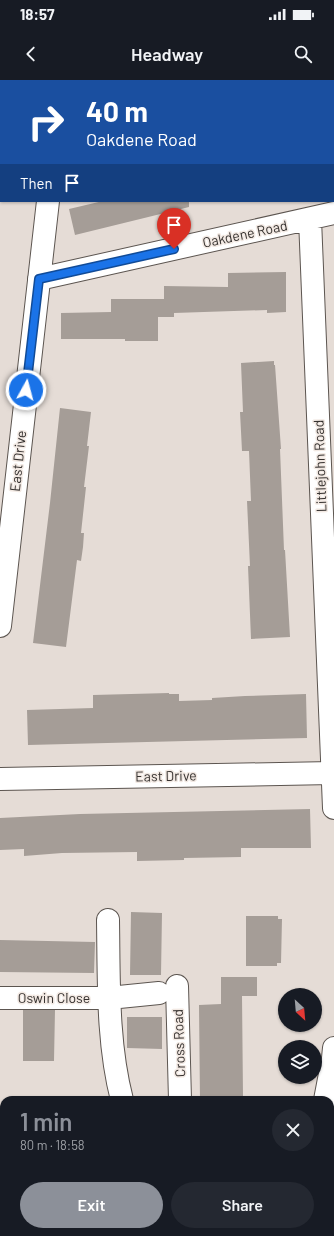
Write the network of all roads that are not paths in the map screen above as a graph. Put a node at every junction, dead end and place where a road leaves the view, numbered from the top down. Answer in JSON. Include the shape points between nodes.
{"nodes":[{"id":1,"x":48,"y":202,"type":"edge"},
{"id":2,"x":334,"y":213,"type":"edge"},
{"id":3,"x":310,"y":219,"type":"junction"},
{"id":4,"x":39,"y":279,"type":"junction"},
{"id":5,"x":0,"y":626,"type":"edge"},
{"id":6,"x":332,"y":773,"type":"junction"},
{"id":7,"x":0,"y":779,"type":"edge"},
{"id":8,"x":334,"y":808,"type":"edge"},
{"id":9,"x":108,"y":920,"type":"dead end"},
{"id":10,"x":168,"y":990,"type":"joint"},
{"id":11,"x":0,"y":998,"type":"edge"},
{"id":12,"x":109,"y":998,"type":"junction"},
{"id":13,"x":334,"y":1048,"type":"edge"},
{"id":14,"x":121,"y":1096,"type":"edge"},
{"id":15,"x":180,"y":1096,"type":"edge"},
{"id":16,"x":326,"y":1096,"type":"edge"}],
"edges":[{"from":1,"to":4,"type":"street","name":"East Drive"},
{"from":2,"to":3,"type":"street","name":"Oakdene Road"},
{"from":3,"to":4,"type":"street","name":"Oakdene Road"},
{"from":3,"to":6,"type":"street","name":"Littlejohn Road"},
{"from":4,"to":5,"type":"street","name":"East Drive"},
{"from":6,"to":7,"type":"street","name":"East Drive"},
{"from":6,"to":8,"type":"street","name":"Littlejohn Road"},
{"from":9,"to":12,"type":"street","name":"Oswin Close"},
{"from":10,"to":12,"type":"street","name":"Oswin Close"},
{"from":10,"to":15,"type":"street","name":"Cross Road"},
{"from":11,"to":12,"type":"street","name":"Oswin Close"},
{"from":12,"to":14,"type":"street","name":"Oswin Close","via":[[115,1074]]},
{"from":13,"to":16,"type":"street"}]}
